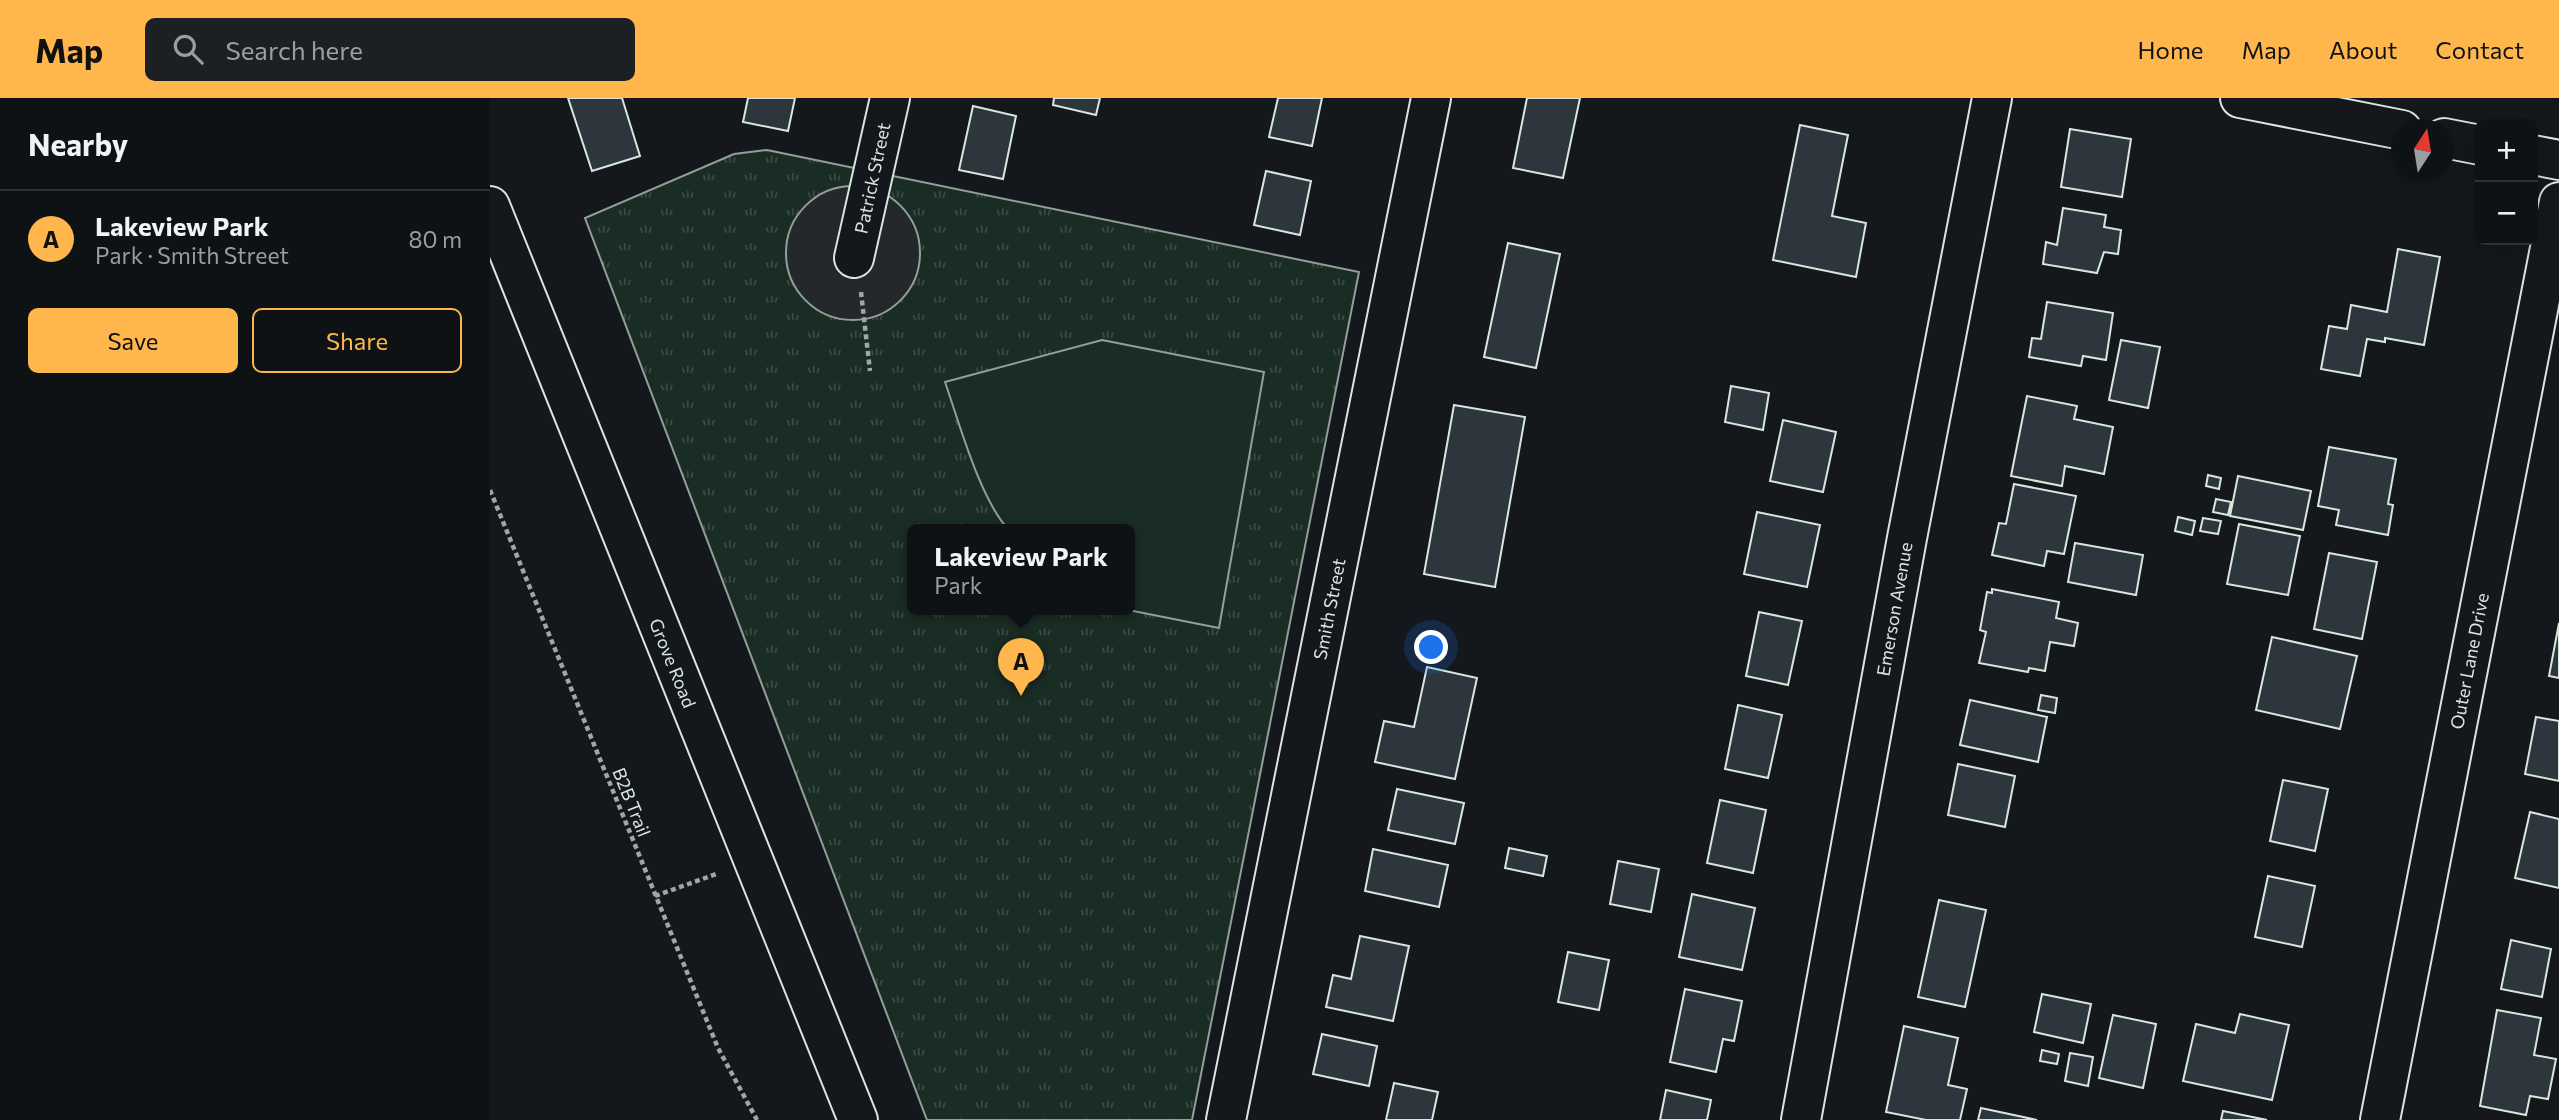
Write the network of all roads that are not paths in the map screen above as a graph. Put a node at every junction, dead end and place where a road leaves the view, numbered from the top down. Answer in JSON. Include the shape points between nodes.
{"nodes":[{"id":1,"x":890,"y":98,"type":"edge"},
{"id":2,"x":1431,"y":98,"type":"edge"},
{"id":3,"x":1992,"y":98,"type":"edge"},
{"id":4,"x":2240,"y":98,"type":"edge"},
{"id":5,"x":2391,"y":128,"type":"edge"},
{"id":6,"x":2454,"y":140,"type":"edge"},
{"id":7,"x":2475,"y":144,"type":"edge"},
{"id":8,"x":2538,"y":156,"type":"edge"},
{"id":9,"x":2559,"y":160,"type":"edge"},
{"id":10,"x":2559,"y":202,"type":"edge"},
{"id":11,"x":490,"y":205,"type":"edge"},
{"id":12,"x":854,"y":258,"type":"road end"},
{"id":13,"x":858,"y":1120,"type":"edge"},
{"id":14,"x":1226,"y":1120,"type":"edge"},
{"id":15,"x":1801,"y":1120,"type":"edge"},
{"id":16,"x":2379,"y":1120,"type":"edge"}],
"edges":[{"from":1,"to":12,"type":"street","name":"Patrick Street"},
{"from":2,"to":14,"type":"street","name":"Smith Street"},
{"from":3,"to":15,"type":"street","name":"Emerson Avenue"},
{"from":4,"to":5,"type":"street"},
{"from":6,"to":7,"type":"street"},
{"from":8,"to":9,"type":"street"},
{"from":10,"to":16,"type":"street","name":"Outer Lane Drive"},
{"from":11,"to":13,"type":"street","name":"Grove Road"}]}
